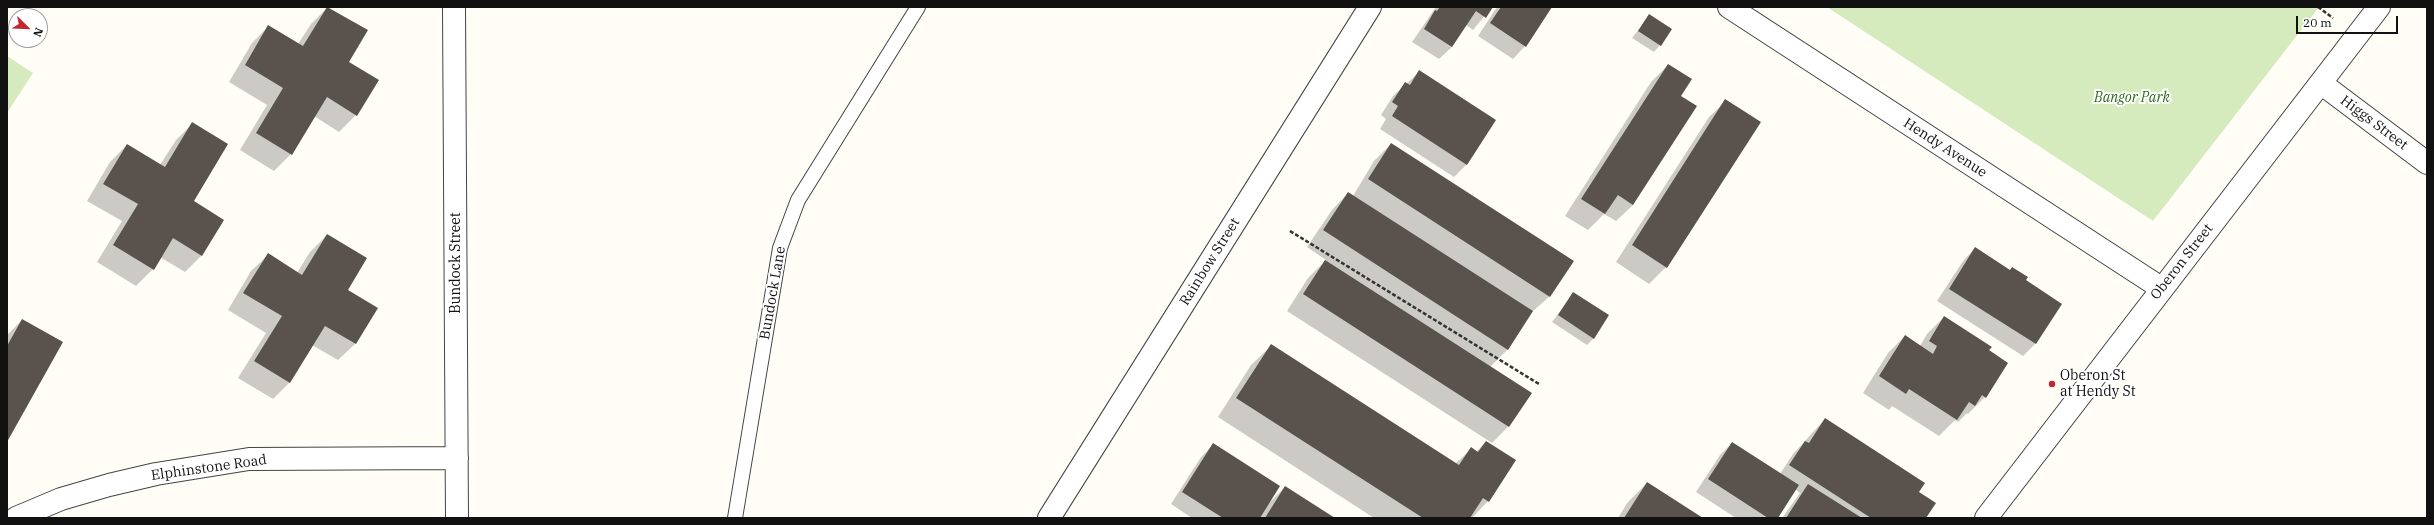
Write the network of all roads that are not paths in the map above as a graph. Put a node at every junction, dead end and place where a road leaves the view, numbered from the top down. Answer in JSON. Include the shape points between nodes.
{"nodes":[{"id":1,"x":454,"y":7,"type":"edge"},
{"id":2,"x":918,"y":7,"type":"edge"},
{"id":3,"x":1370,"y":7,"type":"edge"},
{"id":4,"x":1729,"y":7,"type":"edge"},
{"id":5,"x":2380,"y":7,"type":"edge"},
{"id":6,"x":2322,"y":84,"type":"junction"},
{"id":7,"x":2427,"y":163,"type":"edge"},
{"id":8,"x":2161,"y":288,"type":"junction"},
{"id":9,"x":456,"y":458,"type":"junction"},
{"id":10,"x":16,"y":518,"type":"edge"},
{"id":11,"x":458,"y":518,"type":"edge"},
{"id":12,"x":735,"y":518,"type":"edge"},
{"id":13,"x":1049,"y":518,"type":"edge"},
{"id":14,"x":1986,"y":518,"type":"edge"}],
"edges":[{"from":1,"to":9,"type":"street","name":"Bundock Street"},
{"from":2,"to":12,"type":"lane","name":"Bundock Lane","via":[[798,200],[780,248]]},
{"from":3,"to":13,"type":"street","name":"Rainbow Street"},
{"from":4,"to":8,"type":"street","name":"Hendy Avenue"},
{"from":5,"to":6,"type":"street","name":"Oberon Street"},
{"from":6,"to":7,"type":"street","name":"Higgs Street"},
{"from":6,"to":8,"type":"street","name":"Oberon Street"},
{"from":8,"to":14,"type":"street","name":"Oberon Street"},
{"from":9,"to":10,"type":"street","name":"Elphinstone Road","via":[[249,459],[156,474],[108,486],[61,500]]},
{"from":9,"to":11,"type":"street","name":"Bundock Street"}]}
